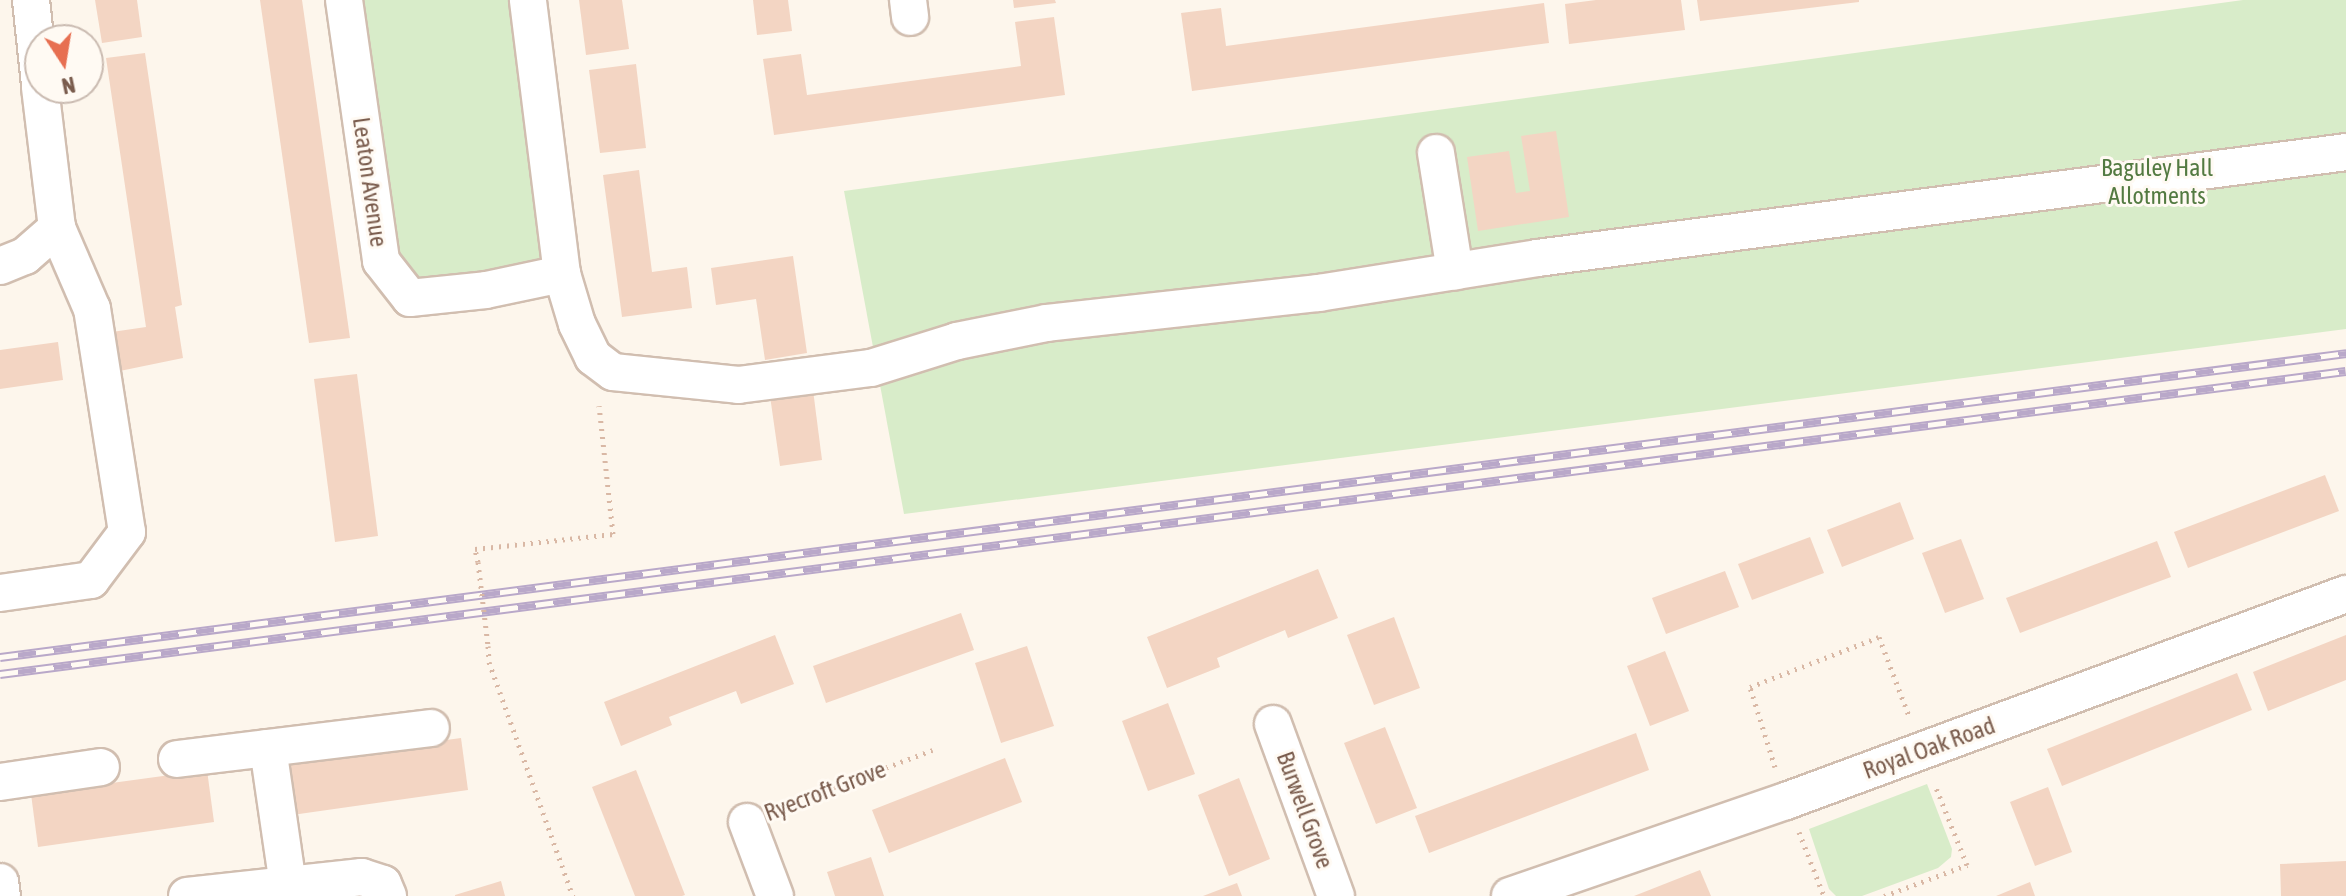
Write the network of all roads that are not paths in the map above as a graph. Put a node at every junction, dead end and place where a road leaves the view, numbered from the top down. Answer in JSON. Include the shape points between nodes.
{"nodes":[{"id":1,"x":31,"y":0,"type":"edge"},
{"id":2,"x":344,"y":0,"type":"edge"},
{"id":3,"x":528,"y":0,"type":"edge"},
{"id":4,"x":34,"y":24,"type":"edge"},
{"id":5,"x":42,"y":104,"type":"edge"},
{"id":6,"x":2346,"y":152,"type":"edge"},
{"id":7,"x":1436,"y":153,"type":"dead end"},
{"id":8,"x":57,"y":228,"type":"junction"},
{"id":9,"x":0,"y":266,"type":"edge"},
{"id":10,"x":1455,"y":271,"type":"junction"},
{"id":11,"x":562,"y":274,"type":"junction"},
{"id":12,"x":0,"y":593,"type":"edge"},
{"id":13,"x":2346,"y":594,"type":"edge"},
{"id":14,"x":1273,"y":724,"type":"dead end"},
{"id":15,"x":431,"y":728,"type":"dead end"},
{"id":16,"x":268,"y":748,"type":"junction"},
{"id":17,"x":177,"y":759,"type":"dead end"},
{"id":18,"x":101,"y":767,"type":"dead end"},
{"id":19,"x":0,"y":782,"type":"edge"},
{"id":20,"x":747,"y":822,"type":"road end"},
{"id":21,"x":0,"y":882,"type":"edge"},
{"id":22,"x":288,"y":885,"type":"junction"},
{"id":23,"x":2,"y":896,"type":"edge"},
{"id":24,"x":187,"y":896,"type":"edge"},
{"id":25,"x":388,"y":896,"type":"edge"},
{"id":26,"x":775,"y":896,"type":"edge"},
{"id":27,"x":1336,"y":896,"type":"edge"},
{"id":28,"x":1510,"y":896,"type":"edge"}],
"edges":[{"from":1,"to":4,"type":"street"},
{"from":2,"to":11,"type":"street","name":"Leaton Avenue","via":[[381,261],[410,298]]},
{"from":3,"to":11,"type":"street"},
{"from":5,"to":8,"type":"street"},
{"from":6,"to":10,"type":"street"},
{"from":7,"to":10,"type":"street"},
{"from":8,"to":9,"type":"street","via":[[25,256]]},
{"from":8,"to":12,"type":"street","via":[[92,309],[127,532],[91,580]]},
{"from":10,"to":11,"type":"street","via":[[1319,293],[1047,323],[957,341],[871,368],[738,385],[613,372],[593,357]]},
{"from":13,"to":28,"type":"street","name":"Royal Oak Road","via":[[1786,801]]},
{"from":14,"to":27,"type":"street","name":"Burwell Grove"},
{"from":15,"to":16,"type":"street"},
{"from":16,"to":17,"type":"street"},
{"from":16,"to":22,"type":"street"},
{"from":18,"to":19,"type":"street"},
{"from":20,"to":26,"type":"street","name":"Ryecroft Grove"},
{"from":21,"to":23,"type":"street"},
{"from":22,"to":24,"type":"street"},
{"from":22,"to":25,"type":"street","via":[[362,877],[383,884]]}]}
